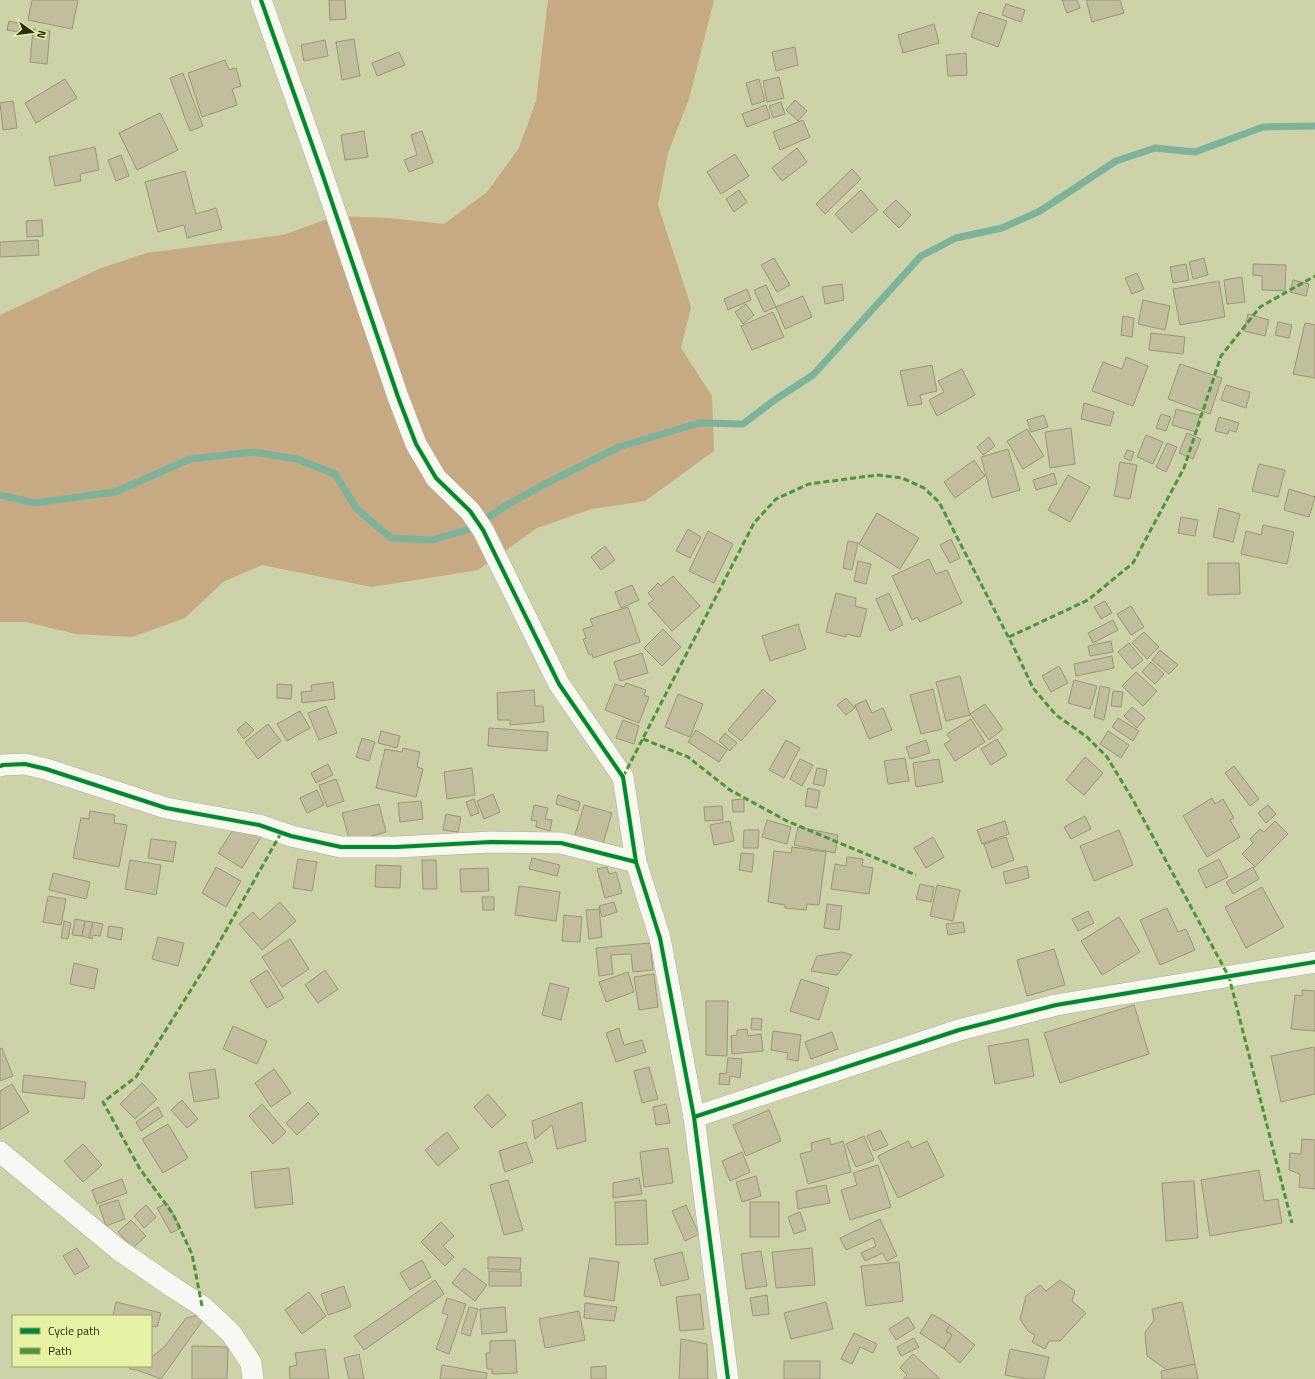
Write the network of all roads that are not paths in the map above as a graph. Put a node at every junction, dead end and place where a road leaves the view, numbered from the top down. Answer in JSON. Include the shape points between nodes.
{"nodes":[{"id":1,"x":261,"y":0,"type":"edge"},
{"id":2,"x":0,"y":766,"type":"edge"},
{"id":3,"x":636,"y":862,"type":"junction"},
{"id":4,"x":1315,"y":962,"type":"edge"},
{"id":5,"x":694,"y":1117,"type":"junction"},
{"id":6,"x":0,"y":1152,"type":"edge"},
{"id":7,"x":253,"y":1379,"type":"edge"},
{"id":8,"x":728,"y":1379,"type":"edge"}],
"edges":[{"from":1,"to":3,"type":"street","via":[[416,444],[436,478],[470,511],[483,530],[559,684],[623,778]]},
{"from":2,"to":3,"type":"street","via":[[25,764],[166,808],[259,825],[291,836],[341,847],[491,842],[561,843]]},
{"from":3,"to":5,"type":"street","via":[[660,938]]},
{"from":4,"to":5,"type":"street","via":[[1056,1005],[959,1030]]},
{"from":5,"to":8,"type":"street"},
{"from":6,"to":7,"type":"street","via":[[119,1250],[202,1306],[239,1345],[251,1363]]}]}
